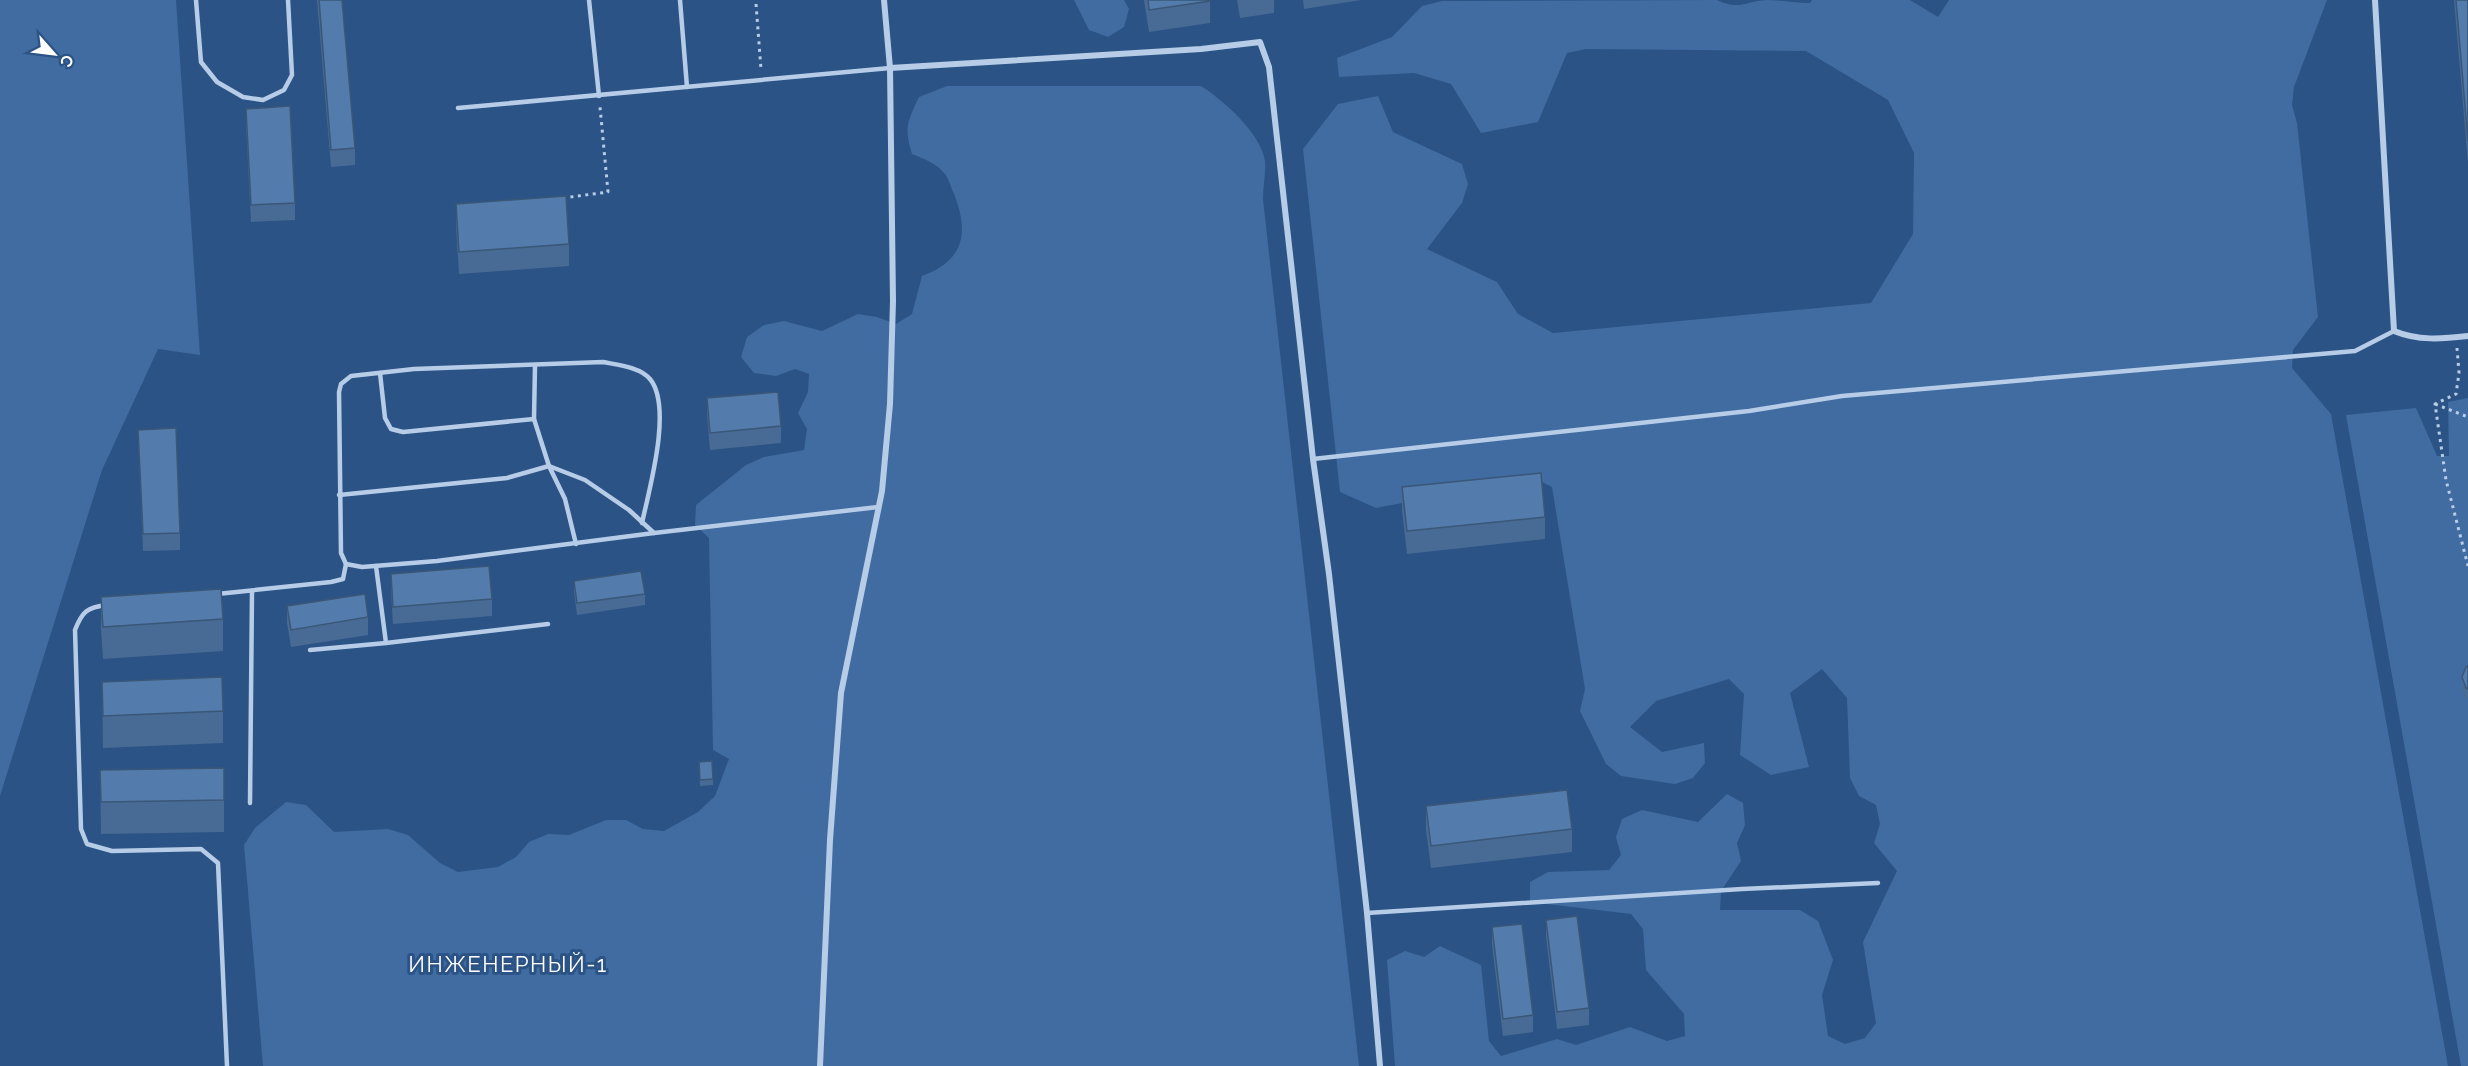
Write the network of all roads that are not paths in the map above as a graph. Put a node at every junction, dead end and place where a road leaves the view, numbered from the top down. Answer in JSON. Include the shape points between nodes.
{"nodes":[{"id":1,"x":196,"y":0,"type":"edge"},
{"id":2,"x":288,"y":0,"type":"edge"},
{"id":3,"x":589,"y":0,"type":"edge"},
{"id":4,"x":680,"y":0,"type":"edge"},
{"id":5,"x":884,"y":0,"type":"edge"},
{"id":6,"x":2374,"y":0,"type":"edge"},
{"id":7,"x":890,"y":68,"type":"junction"},
{"id":8,"x":687,"y":87,"type":"junction"},
{"id":9,"x":599,"y":96,"type":"junction"},
{"id":10,"x":458,"y":108,"type":"dead end"},
{"id":11,"x":2394,"y":331,"type":"junction"},
{"id":12,"x":2468,"y":336,"type":"edge"},
{"id":13,"x":535,"y":365,"type":"junction"},
{"id":14,"x":380,"y":373,"type":"junction"},
{"id":15,"x":534,"y":419,"type":"junction"},
{"id":16,"x":1313,"y":459,"type":"junction"},
{"id":17,"x":549,"y":466,"type":"junction"},
{"id":18,"x":339,"y":495,"type":"junction"},
{"id":19,"x":878,"y":507,"type":"junction"},
{"id":20,"x":642,"y":523,"type":"junction"},
{"id":21,"x":654,"y":533,"type":"junction"},
{"id":22,"x":576,"y":544,"type":"junction"},
{"id":23,"x":346,"y":564,"type":"junction"},
{"id":24,"x":376,"y":566,"type":"junction"},
{"id":25,"x":252,"y":591,"type":"junction"},
{"id":26,"x":207,"y":595,"type":"edge"},
{"id":27,"x":117,"y":604,"type":"edge"},
{"id":28,"x":548,"y":624,"type":"dead end"},
{"id":29,"x":386,"y":643,"type":"junction"},
{"id":30,"x":310,"y":650,"type":"dead end"},
{"id":31,"x":250,"y":803,"type":"dead end"},
{"id":32,"x":1878,"y":883,"type":"dead end"},
{"id":33,"x":1367,"y":913,"type":"junction"},
{"id":34,"x":226,"y":1066,"type":"edge"},
{"id":35,"x":820,"y":1066,"type":"edge"},
{"id":36,"x":1380,"y":1066,"type":"edge"}],
"edges":[{"from":1,"to":2,"type":"lane","via":[[201,62],[217,82],[243,97],[263,100],[284,90],[292,75]]},
{"from":3,"to":9,"type":"lane"},
{"from":4,"to":8,"type":"lane"},
{"from":5,"to":7,"type":"street"},
{"from":6,"to":11,"type":"street"},
{"from":7,"to":8,"type":"lane"},
{"from":7,"to":16,"type":"street","via":[[1260,42],[1269,67]]},
{"from":7,"to":19,"type":"street","via":[[892,336],[890,404]]},
{"from":8,"to":9,"type":"lane"},
{"from":9,"to":10,"type":"lane"},
{"from":11,"to":12,"type":"street","via":[[2410,338]]},
{"from":11,"to":16,"type":"lane","via":[[2355,351],[1842,396],[1749,411]]},
{"from":13,"to":14,"type":"lane"},
{"from":13,"to":15,"type":"lane"},
{"from":13,"to":20,"type":"lane","via":[[603,362],[634,369],[650,379],[658,398],[659,446]]},
{"from":14,"to":15,"type":"lane","via":[[391,429],[403,432]]},
{"from":14,"to":18,"type":"lane","via":[[351,376],[341,384]]},
{"from":15,"to":17,"type":"lane"},
{"from":16,"to":33,"type":"street"},
{"from":17,"to":18,"type":"lane","via":[[507,478]]},
{"from":17,"to":20,"type":"lane","via":[[585,480]]},
{"from":17,"to":22,"type":"lane","via":[[565,499]]},
{"from":18,"to":23,"type":"lane","via":[[341,553]]},
{"from":19,"to":21,"type":"lane"},
{"from":19,"to":35,"type":"street","via":[[840,693]]},
{"from":20,"to":21,"type":"lane"},
{"from":21,"to":22,"type":"lane"},
{"from":22,"to":24,"type":"lane"},
{"from":23,"to":24,"type":"lane"},
{"from":23,"to":25,"type":"lane","via":[[343,579]]},
{"from":24,"to":29,"type":"lane"},
{"from":25,"to":26,"type":"lane"},
{"from":25,"to":31,"type":"lane"},
{"from":27,"to":34,"type":"lane","via":[[95,606],[81,615],[75,630],[81,829],[87,844],[112,850],[201,849],[218,863]]},
{"from":28,"to":29,"type":"lane"},
{"from":29,"to":30,"type":"lane"},
{"from":32,"to":33,"type":"lane"},
{"from":33,"to":36,"type":"street"}]}
